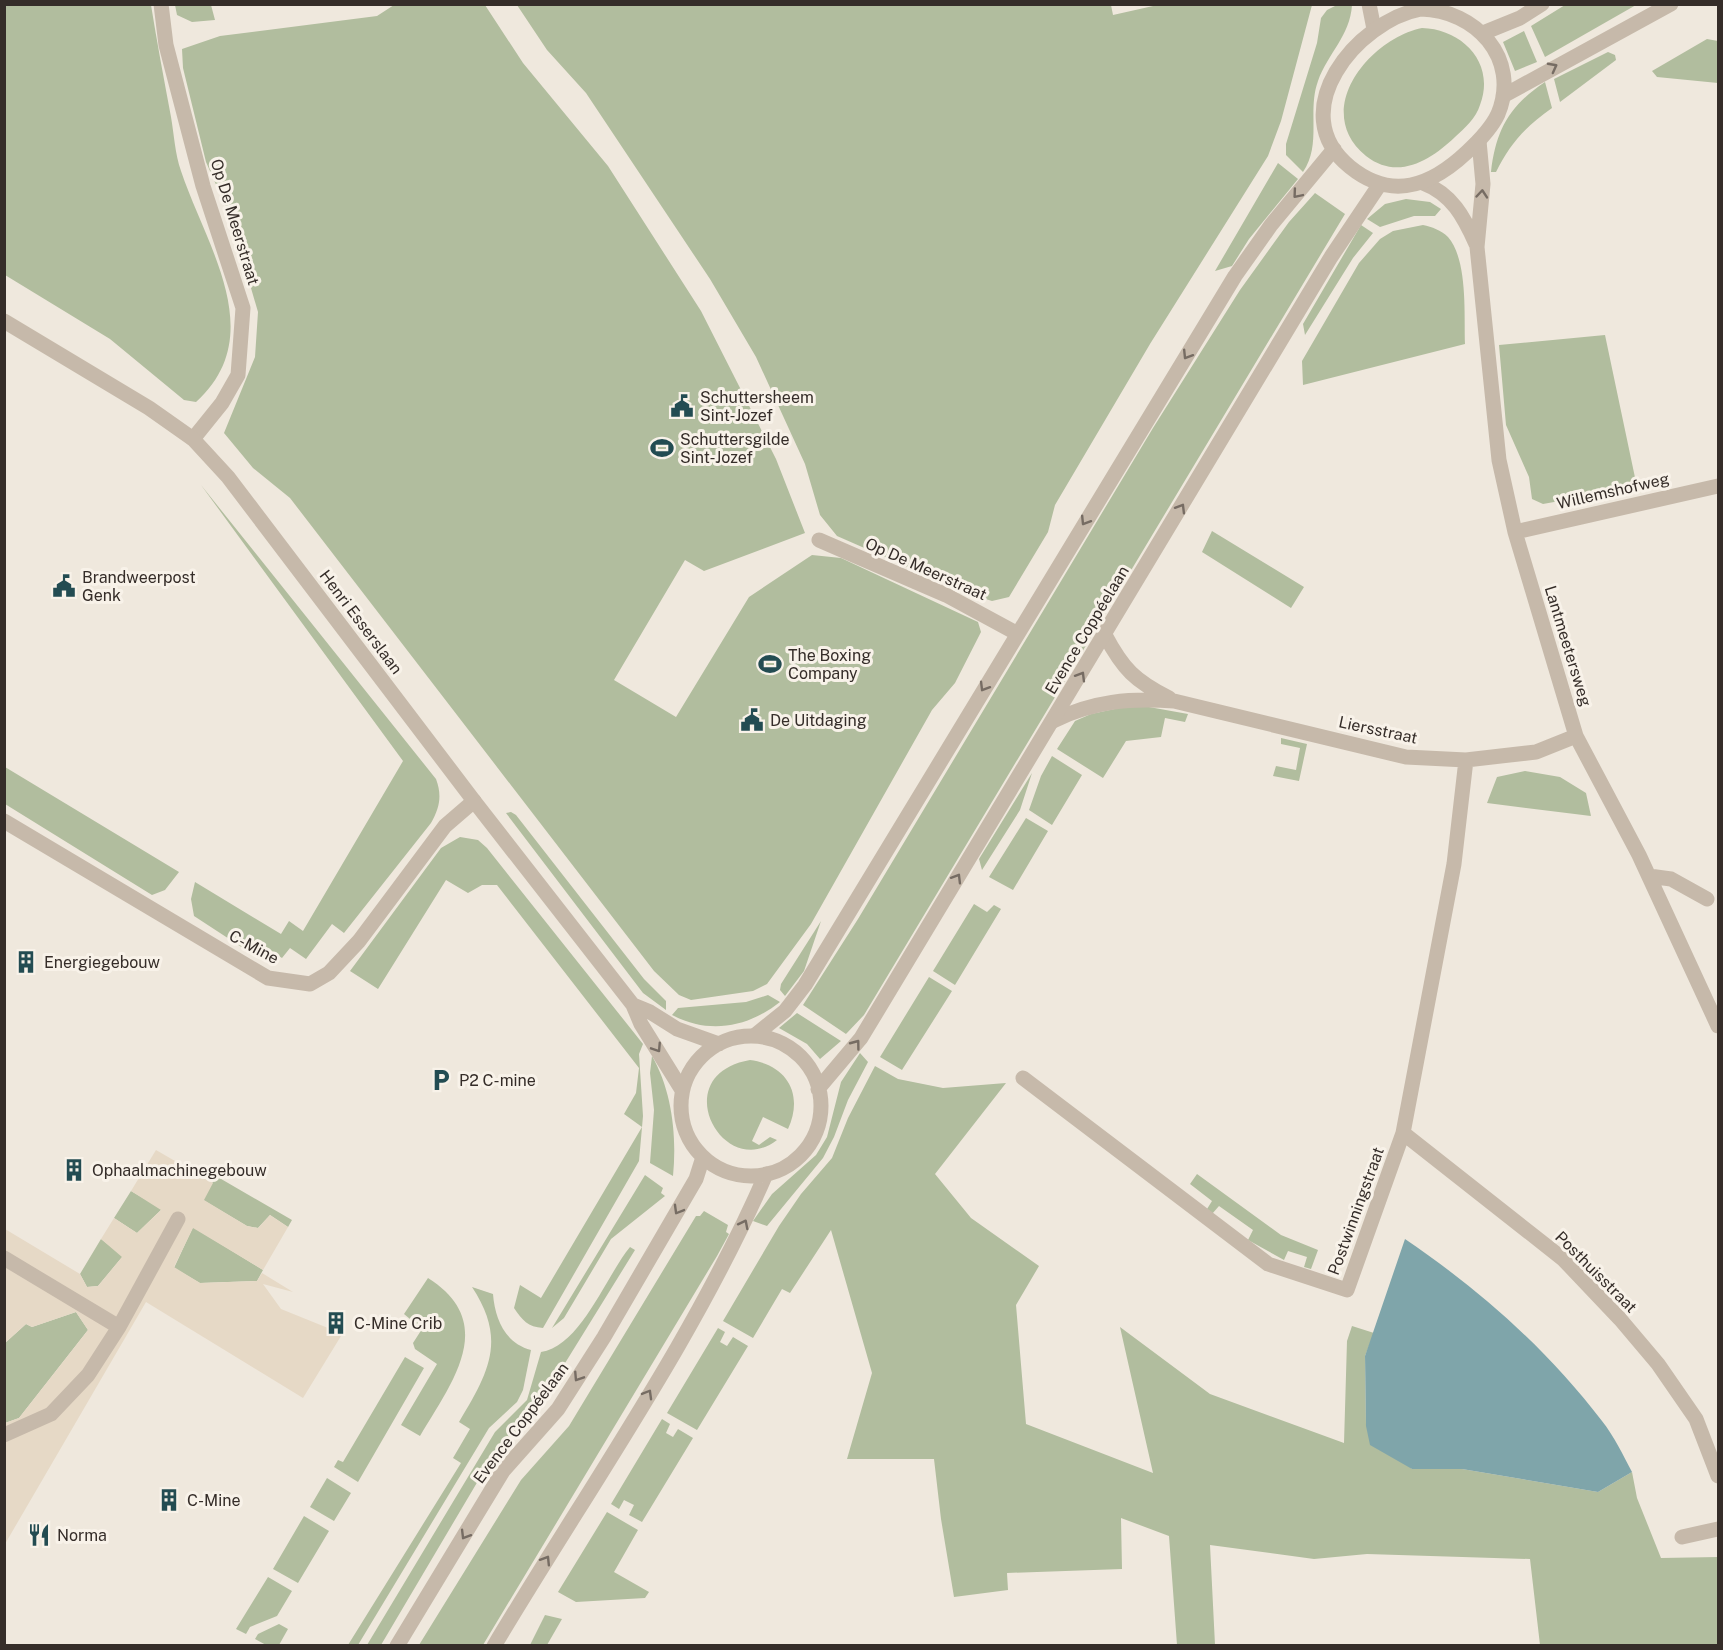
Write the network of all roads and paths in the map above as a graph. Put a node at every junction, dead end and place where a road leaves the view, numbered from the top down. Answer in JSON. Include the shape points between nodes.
{"nodes":[{"id":1,"x":161,"y":4,"type":"edge"},
{"id":2,"x":1369,"y":4,"type":"edge"},
{"id":3,"x":1542,"y":4,"type":"edge"},
{"id":4,"x":1671,"y":4,"type":"edge"},
{"id":5,"x":1419,"y":7,"type":"edge"},
{"id":6,"x":1374,"y":29,"type":"junction"},
{"id":7,"x":1483,"y":33,"type":"junction"},
{"id":8,"x":1503,"y":96,"type":"junction"},
{"id":9,"x":1479,"y":141,"type":"junction"},
{"id":10,"x":1334,"y":149,"type":"junction"},
{"id":11,"x":1424,"y":183,"type":"junction"},
{"id":12,"x":1380,"y":184,"type":"junction"},
{"id":13,"x":1477,"y":247,"type":"junction"},
{"id":14,"x":4,"y":321,"type":"edge"},
{"id":15,"x":193,"y":440,"type":"junction"},
{"id":16,"x":1719,"y":486,"type":"edge"},
{"id":17,"x":1515,"y":532,"type":"junction"},
{"id":18,"x":819,"y":540,"type":"dead end"},
{"id":19,"x":1016,"y":633,"type":"junction"},
{"id":20,"x":1105,"y":635,"type":"junction"},
{"id":21,"x":1174,"y":700,"type":"junction"},
{"id":22,"x":1053,"y":721,"type":"junction"},
{"id":23,"x":1576,"y":736,"type":"junction"},
{"id":24,"x":1466,"y":760,"type":"junction"},
{"id":25,"x":474,"y":801,"type":"junction"},
{"id":26,"x":4,"y":821,"type":"edge"},
{"id":27,"x":1648,"y":876,"type":"junction"},
{"id":28,"x":1707,"y":899,"type":"dead end"},
{"id":29,"x":633,"y":1005,"type":"junction"},
{"id":30,"x":1719,"y":1026,"type":"edge"},
{"id":31,"x":754,"y":1036,"type":"junction"},
{"id":32,"x":718,"y":1044,"type":"junction"},
{"id":33,"x":1023,"y":1078,"type":"dead end"},
{"id":34,"x":818,"y":1089,"type":"junction"},
{"id":35,"x":682,"y":1090,"type":"junction"},
{"id":36,"x":1403,"y":1132,"type":"junction"},
{"id":37,"x":703,"y":1157,"type":"junction"},
{"id":38,"x":766,"y":1174,"type":"junction"},
{"id":39,"x":178,"y":1219,"type":"dead end"},
{"id":40,"x":4,"y":1258,"type":"edge"},
{"id":41,"x":119,"y":1327,"type":"junction"},
{"id":42,"x":4,"y":1435,"type":"edge"},
{"id":43,"x":1719,"y":1476,"type":"edge"},
{"id":44,"x":1719,"y":1529,"type":"edge"},
{"id":45,"x":1682,"y":1537,"type":"dead end"},
{"id":46,"x":396,"y":1646,"type":"edge"},
{"id":47,"x":494,"y":1646,"type":"edge"}],
"edges":[{"from":1,"to":15,"type":"street","name":"Op De Meerstraat","via":[[166,45],[203,186],[243,308],[238,375]]},
{"from":2,"to":6,"type":"street"},
{"from":3,"to":7,"type":"street"},
{"from":8,"to":4,"type":"street","one_way":true},
{"from":5,"to":6,"type":"street"},
{"from":5,"to":7,"type":"street","via":[[1454,14]]},
{"from":6,"to":10,"type":"street","via":[[1336,67],[1329,83],[1324,116]]},
{"from":7,"to":8,"type":"street","via":[[1500,62]]},
{"from":8,"to":9,"type":"street","via":[[1491,127]]},
{"from":9,"to":11,"type":"street","via":[[1439,176]]},
{"from":13,"to":9,"type":"street","name":"Lantmeetersweg","one_way":true,"via":[[1483,184]]},
{"from":10,"to":12,"type":"street","via":[[1344,163]]},
{"from":10,"to":19,"type":"street","one_way":true,"via":[[1235,276]]},
{"from":11,"to":12,"type":"street"},
{"from":11,"to":13,"type":"street","name":"Lantmeetersweg","via":[[1453,202]]},
{"from":20,"to":12,"type":"street","name":"Evence Coppéelaan","one_way":true,"via":[[1351,224]]},
{"from":13,"to":17,"type":"street","name":"Lantmeetersweg","via":[[1499,460]]},
{"from":14,"to":15,"type":"street","name":"Henri Esserslaan","via":[[149,408]]},
{"from":15,"to":25,"type":"street","name":"Henri Esserslaan","via":[[228,477]]},
{"from":16,"to":17,"type":"street","name":"Willemshofweg"},
{"from":17,"to":23,"type":"street","name":"Lantmeetersweg"},
{"from":18,"to":19,"type":"street","name":"Op De Meerstraat","via":[[946,595]]},
{"from":19,"to":31,"type":"street","one_way":true,"via":[[805,985],[785,1011]]},
{"from":20,"to":21,"type":"street","name":"Liersstraat","via":[[1123,667],[1143,685]]},
{"from":22,"to":20,"type":"street","name":"Evence Coppéelaan","one_way":true},
{"from":21,"to":22,"type":"street","name":"Liersstraat","via":[[1101,702]]},
{"from":21,"to":24,"type":"street","name":"Liersstraat","via":[[1406,757]]},
{"from":34,"to":22,"type":"street","name":"Evence Coppéelaan","one_way":true,"via":[[861,1038]]},
{"from":23,"to":24,"type":"street","name":"Liersstraat","via":[[1536,752]]},
{"from":23,"to":27,"type":"street","name":"Lantmeetersweg"},
{"from":24,"to":36,"type":"street","name":"Postwinningstraat","via":[[1454,864]]},
{"from":25,"to":26,"type":"street","name":"C-Mine","via":[[444,826],[358,941],[329,973],[310,984],[268,978]]},
{"from":25,"to":29,"type":"street","name":"Henri Esserslaan"},
{"from":27,"to":28,"type":"street","via":[[1671,879]]},
{"from":27,"to":30,"type":"street","name":"Lantmeetersweg"},
{"from":29,"to":32,"type":"street","name":"Henri Esserslaan","via":[[677,1029]]},
{"from":29,"to":35,"type":"street","name":"Henri Esserslaan","one_way":true},
{"from":31,"to":32,"type":"street"},
{"from":31,"to":34,"type":"street","via":[[776,1041],[795,1052],[810,1069]]},
{"from":32,"to":35,"type":"street","via":[[702,1055]]},
{"from":33,"to":36,"type":"street","name":"Postwinningstraat","via":[[1268,1264],[1347,1290]]},
{"from":34,"to":38,"type":"street","via":[[819,1120],[806,1149],[781,1169]]},
{"from":35,"to":37,"type":"street","via":[[684,1127]]},
{"from":36,"to":43,"type":"street","name":"Posthuisstraat","via":[[1563,1259],[1620,1320],[1658,1364],[1696,1419]]},
{"from":37,"to":38,"type":"street","via":[[733,1173]]},
{"from":37,"to":46,"type":"street","name":"Evence Coppéelaan","one_way":true,"via":[[696,1179],[604,1337],[558,1409],[503,1471]]},
{"from":47,"to":38,"type":"street","one_way":true,"via":[[722,1267]]},
{"from":39,"to":41,"type":"street"},
{"from":40,"to":41,"type":"street"},
{"from":41,"to":42,"type":"street","via":[[88,1375],[51,1414]]},
{"from":44,"to":45,"type":"street"}]}
